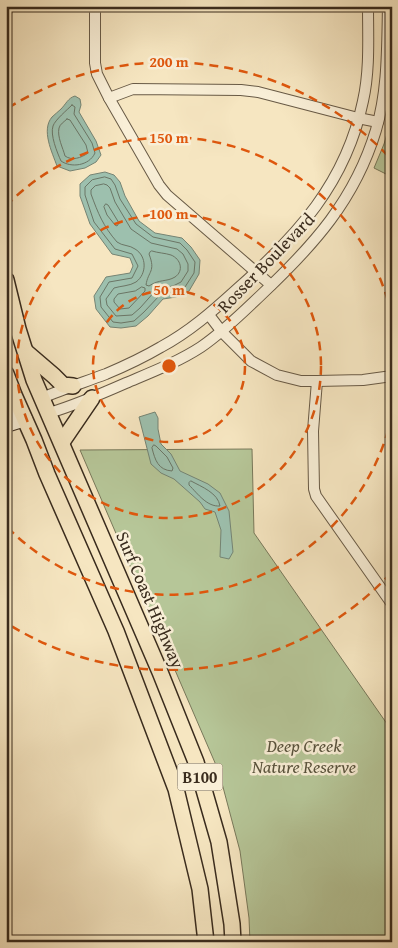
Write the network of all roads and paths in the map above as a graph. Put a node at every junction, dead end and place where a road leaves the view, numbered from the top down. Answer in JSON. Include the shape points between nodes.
{"nodes":[{"id":1,"x":96,"y":6,"type":"edge"},
{"id":2,"x":368,"y":6,"type":"edge"},
{"id":3,"x":387,"y":6,"type":"edge"},
{"id":4,"x":392,"y":6,"type":"edge"},
{"id":5,"x":109,"y":98,"type":"junction"},
{"id":6,"x":358,"y":118,"type":"junction"},
{"id":7,"x":378,"y":122,"type":"junction"},
{"id":8,"x":256,"y":272,"type":"junction"},
{"id":9,"x":6,"y":280,"type":"edge"},
{"id":10,"x":272,"y":285,"type":"junction"},
{"id":11,"x":209,"y":315,"type":"junction"},
{"id":12,"x":222,"y":332,"type":"junction"},
{"id":13,"x":26,"y":352,"type":"junction"},
{"id":14,"x":6,"y":374,"type":"edge"},
{"id":15,"x":392,"y":376,"type":"edge"},
{"id":16,"x":317,"y":381,"type":"junction"},
{"id":17,"x":73,"y":386,"type":"junction"},
{"id":18,"x":42,"y":398,"type":"junction"},
{"id":19,"x":92,"y":398,"type":"junction"},
{"id":20,"x":17,"y":413,"type":"edge"},
{"id":21,"x":49,"y":413,"type":"junction"},
{"id":22,"x":6,"y":425,"type":"edge"},
{"id":23,"x":62,"y":442,"type":"junction"},
{"id":24,"x":388,"y":590,"type":"edge"},
{"id":25,"x":392,"y":604,"type":"edge"},
{"id":26,"x":138,"y":621,"type":"junction"},
{"id":27,"x":116,"y":631,"type":"junction"},
{"id":28,"x":206,"y":942,"type":"edge"},
{"id":29,"x":233,"y":942,"type":"edge"}],
"edges":[{"from":1,"to":5,"type":"street","via":[[95,63],[99,80]]},
{"from":2,"to":6,"type":"street","name":"Rosser Boulevard","via":[[366,82]]},
{"from":3,"to":4,"type":"street"},
{"from":3,"to":7,"type":"street","name":"Rosser Boulevard","via":[[386,71]]},
{"from":5,"to":6,"type":"street","via":[[133,89],[241,90]]},
{"from":5,"to":8,"type":"street","via":[[159,185]]},
{"from":6,"to":7,"type":"street"},
{"from":6,"to":8,"type":"street","name":"Rosser Boulevard","via":[[350,144],[329,188],[300,227]]},
{"from":7,"to":10,"type":"street","name":"Rosser Boulevard","via":[[363,164],[342,205],[309,247]]},
{"from":8,"to":10,"type":"street"},
{"from":8,"to":11,"type":"street","name":"Rosser Boulevard"},
{"from":9,"to":13,"type":"main road","name":"Surf Coast Highway","number":"B100"},
{"from":10,"to":12,"type":"street","name":"Rosser Boulevard"},
{"from":11,"to":12,"type":"street"},
{"from":11,"to":17,"type":"street","name":"Rosser Boulevard","via":[[162,347]]},
{"from":12,"to":16,"type":"street","via":[[251,361],[277,375]]},
{"from":12,"to":19,"type":"street","name":"Rosser Boulevard","via":[[174,363]]},
{"from":13,"to":17,"type":"main road","via":[[63,385]]},
{"from":13,"to":18,"type":"main road","name":"Surf Coast Highway","number":"B100"},
{"from":14,"to":20,"type":"main road","number":"B100"},
{"from":15,"to":16,"type":"street"},
{"from":16,"to":24,"type":"street","via":[[313,431],[316,496]]},
{"from":17,"to":18,"type":"street","name":"Rosser Boulevard"},
{"from":18,"to":20,"type":"main road"},
{"from":18,"to":21,"type":"main road","name":"Surf Coast Highway","number":"B100"},
{"from":19,"to":21,"type":"street","name":"Rosser Boulevard"},
{"from":19,"to":23,"type":"main road"},
{"from":20,"to":21,"type":"main road"},
{"from":20,"to":22,"type":"street"},
{"from":20,"to":27,"type":"main road","number":"B100","via":[[34,440]]},
{"from":21,"to":23,"type":"main road","name":"Surf Coast Highway","number":"B100"},
{"from":23,"to":26,"type":"main road","name":"Surf Coast Highway","number":"B100"},
{"from":24,"to":25,"type":"street"},
{"from":26,"to":27,"type":"main road"},
{"from":26,"to":29,"type":"main road","name":"Surf Coast Highway","number":"B100","via":[[196,762],[219,842]]},
{"from":27,"to":28,"type":"main road","number":"B100","via":[[176,788],[200,889]]}]}
